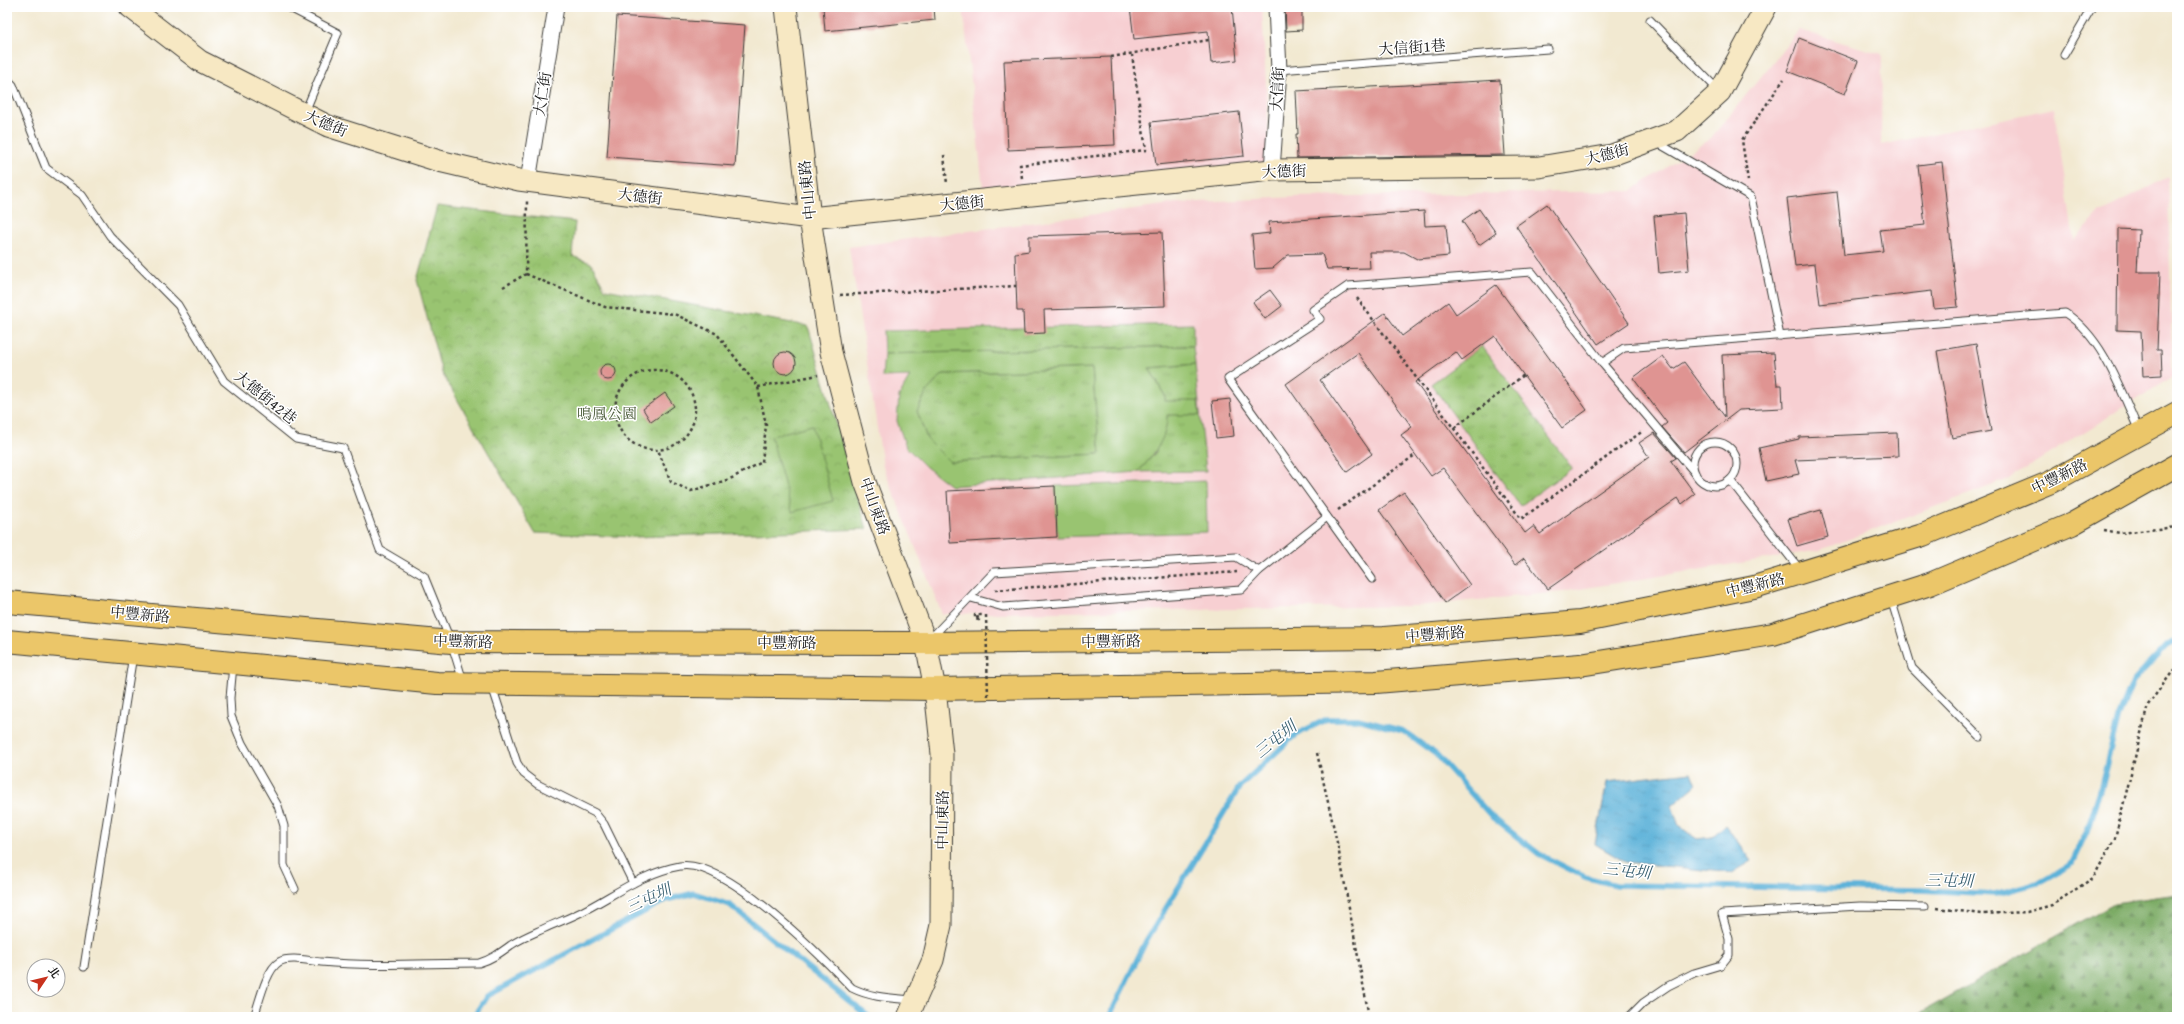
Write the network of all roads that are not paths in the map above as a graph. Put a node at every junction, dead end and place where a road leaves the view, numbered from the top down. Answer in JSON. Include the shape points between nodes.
{"nodes":[{"id":1,"x":130,"y":7,"type":"edge"},
{"id":2,"x":288,"y":7,"type":"edge"},
{"id":3,"x":556,"y":7,"type":"edge"},
{"id":4,"x":786,"y":7,"type":"edge"},
{"id":5,"x":1276,"y":7,"type":"edge"},
{"id":6,"x":1766,"y":7,"type":"edge"},
{"id":7,"x":2092,"y":7,"type":"edge"},
{"id":8,"x":1650,"y":20,"type":"dead end"},
{"id":9,"x":1548,"y":49,"type":"dead end"},
{"id":10,"x":2064,"y":55,"type":"dead end"},
{"id":11,"x":1279,"y":70,"type":"junction"},
{"id":12,"x":7,"y":79,"type":"edge"},
{"id":13,"x":1720,"y":92,"type":"junction"},
{"id":14,"x":304,"y":114,"type":"junction"},
{"id":15,"x":1652,"y":140,"type":"junction"},
{"id":16,"x":1272,"y":170,"type":"junction"},
{"id":17,"x":528,"y":181,"type":"junction"},
{"id":18,"x":810,"y":218,"type":"junction"},
{"id":19,"x":1780,"y":336,"type":"junction"},
{"id":20,"x":1602,"y":363,"type":"junction"},
{"id":21,"x":2177,"y":413,"type":"edge"},
{"id":22,"x":2140,"y":434,"type":"junction"},
{"id":23,"x":2177,"y":465,"type":"edge"},
{"id":24,"x":1695,"y":473,"type":"junction"},
{"id":25,"x":1730,"y":480,"type":"junction"},
{"id":26,"x":1327,"y":517,"type":"junction"},
{"id":27,"x":1259,"y":571,"type":"junction"},
{"id":28,"x":1802,"y":572,"type":"junction"},
{"id":29,"x":1372,"y":579,"type":"dead end"},
{"id":30,"x":1891,"y":597,"type":"junction"},
{"id":31,"x":972,"y":598,"type":"junction"},
{"id":32,"x":7,"y":602,"type":"edge"},
{"id":33,"x":7,"y":641,"type":"edge"},
{"id":34,"x":451,"y":642,"type":"junction"},
{"id":35,"x":926,"y":643,"type":"junction"},
{"id":36,"x":134,"y":653,"type":"junction"},
{"id":37,"x":234,"y":663,"type":"junction"},
{"id":38,"x":463,"y":684,"type":"junction"},
{"id":39,"x":492,"y":684,"type":"junction"},
{"id":40,"x":935,"y":689,"type":"junction"},
{"id":41,"x":1980,"y":737,"type":"dead end"},
{"id":42,"x":633,"y":883,"type":"junction"},
{"id":43,"x":295,"y":889,"type":"dead end"},
{"id":44,"x":1925,"y":906,"type":"road end"},
{"id":45,"x":84,"y":967,"type":"dead end"},
{"id":46,"x":912,"y":1008,"type":"edge"},
{"id":47,"x":254,"y":1017,"type":"edge"},
{"id":48,"x":1629,"y":1017,"type":"edge"}],
"edges":[{"from":1,"to":14,"type":"street","name":"大德街","via":[[200,61]]},
{"from":2,"to":14,"type":"lane","via":[[338,33]]},
{"from":3,"to":17,"type":"street","name":"大仁街"},
{"from":4,"to":18,"type":"street","name":"中山東路"},
{"from":5,"to":11,"type":"street","name":"大信街"},
{"from":6,"to":13,"type":"street","name":"大德街"},
{"from":7,"to":10,"type":"lane"},
{"from":8,"to":13,"type":"lane"},
{"from":9,"to":11,"type":"lane","name":"大信街1巷"},
{"from":11,"to":16,"type":"street","name":"大信街"},
{"from":12,"to":34,"type":"lane","name":"大德街42巷","via":[[13,85],[46,168],[82,195],[110,236],[178,305],[224,381],[296,439],[343,448],[380,550],[424,576]]},
{"from":13,"to":15,"type":"street","name":"大德街","via":[[1678,131]]},
{"from":14,"to":17,"type":"street","name":"大德街","via":[[328,126],[439,161]]},
{"from":15,"to":16,"type":"street","name":"大德街","via":[[1612,156],[1539,167]]},
{"from":15,"to":19,"type":"lane","via":[[1751,197]]},
{"from":16,"to":18,"type":"street","name":"大德街"},
{"from":17,"to":18,"type":"street","name":"大德街"},
{"from":18,"to":35,"type":"street","name":"中山東路","via":[[831,352],[865,482]]},
{"from":19,"to":20,"type":"lane","via":[[1624,348]]},
{"from":19,"to":22,"type":"lane","via":[[2064,313],[2077,321],[2108,362]]},
{"from":20,"to":24,"type":"lane"},
{"from":20,"to":26,"type":"lane","via":[[1532,272],[1348,286],[1313,310],[1320,319],[1228,379]]},
{"from":21,"to":22,"type":"main road","name":"中豐新路"},
{"from":22,"to":28,"type":"main road","name":"中豐新路","via":[[2051,482],[1938,529]]},
{"from":23,"to":30,"type":"main road","via":[[2072,524],[1930,584]]},
{"from":24,"to":25,"type":"lane","via":[[1699,479],[1711,486],[1718,486]]},
{"from":24,"to":25,"type":"lane","via":[[1693,460],[1700,448],[1714,442],[1721,443],[1733,452],[1736,459],[1737,467]]},
{"from":25,"to":28,"type":"lane"},
{"from":26,"to":27,"type":"lane"},
{"from":26,"to":29,"type":"lane"},
{"from":27,"to":31,"type":"lane","via":[[1241,590],[1003,607]]},
{"from":27,"to":31,"type":"lane","via":[[1236,557],[994,572]]},
{"from":28,"to":35,"type":"main road","name":"中豐新路","via":[[1754,587],[1580,622],[1384,638]]},
{"from":30,"to":40,"type":"main road","via":[[1773,634],[1580,665],[1376,682]]},
{"from":30,"to":41,"type":"lane","via":[[1912,668]]},
{"from":31,"to":35,"type":"lane"},
{"from":32,"to":34,"type":"main road","name":"中豐新路"},
{"from":33,"to":36,"type":"main road"},
{"from":34,"to":35,"type":"main road","name":"中豐新路"},
{"from":34,"to":38,"type":"lane","name":"大德街42巷"},
{"from":35,"to":40,"type":"street","name":"中山東路"},
{"from":36,"to":37,"type":"main road"},
{"from":36,"to":45,"type":"lane"},
{"from":37,"to":38,"type":"main road"},
{"from":37,"to":43,"type":"lane","via":[[230,698],[231,716],[242,743],[278,806],[284,826],[284,865]]},
{"from":38,"to":39,"type":"main road"},
{"from":39,"to":40,"type":"main road"},
{"from":39,"to":42,"type":"lane","via":[[517,763],[524,774],[595,813],[604,824]]},
{"from":40,"to":46,"type":"street","name":"中山東路","via":[[942,754],[941,925],[933,960]]},
{"from":42,"to":46,"type":"lane","via":[[658,872],[682,866],[697,868],[724,879],[787,924],[852,988],[863,994]]},
{"from":42,"to":47,"type":"lane","via":[[586,910],[511,945],[490,960],[479,963],[340,964],[298,960],[280,962],[268,978]]},
{"from":44,"to":48,"type":"lane","via":[[1860,906],[1722,914],[1730,939],[1729,955],[1721,965],[1694,973],[1668,986],[1643,1003]]}]}
